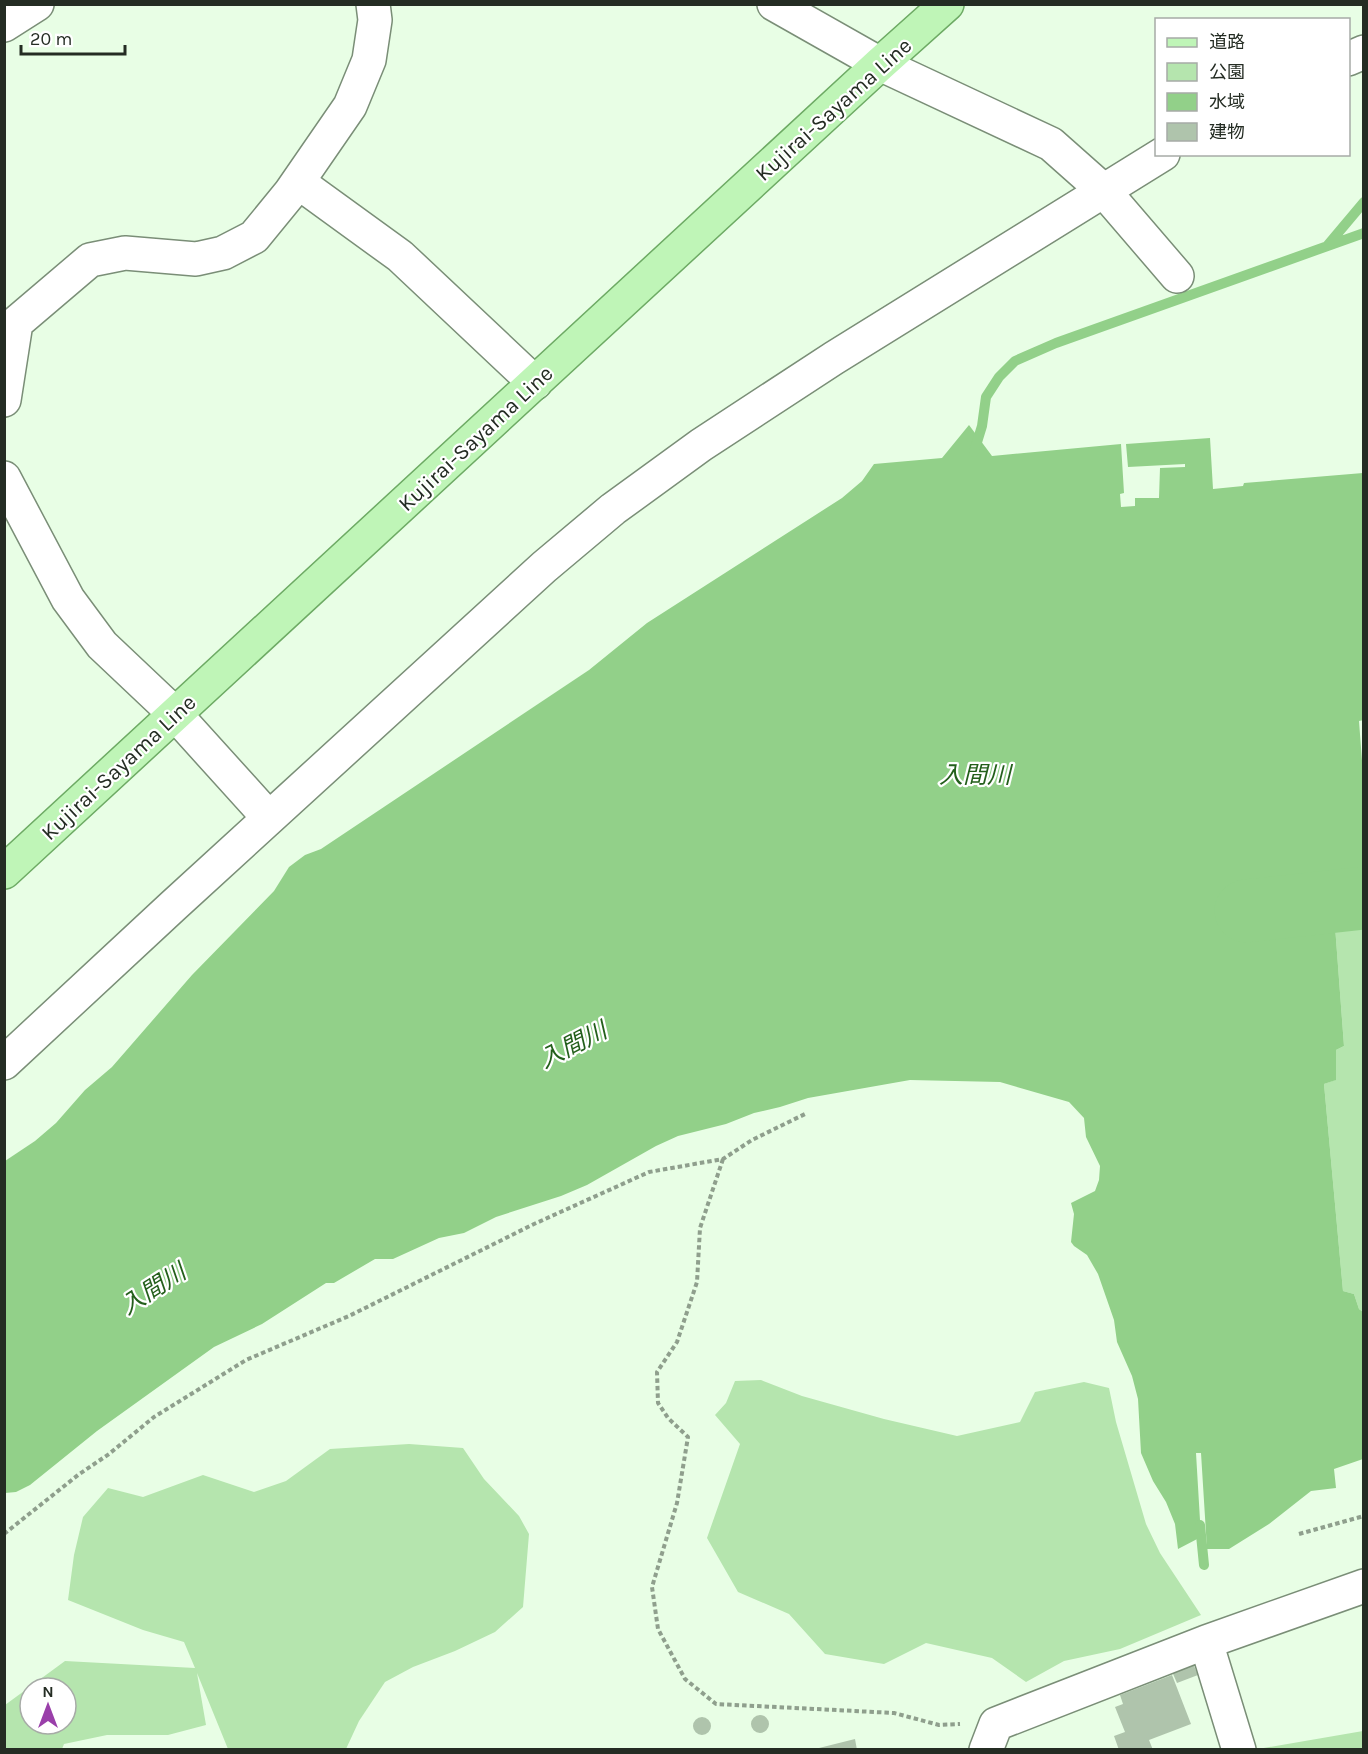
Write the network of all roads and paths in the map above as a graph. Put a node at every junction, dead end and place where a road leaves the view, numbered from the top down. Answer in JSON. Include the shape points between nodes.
{"nodes":[{"id":1,"x":774,"y":4,"type":"edge"},
{"id":2,"x":947,"y":4,"type":"edge"},
{"id":3,"x":373,"y":5,"type":"edge"},
{"id":4,"x":1364,"y":52,"type":"edge"},
{"id":5,"x":1350,"y":58,"type":"edge"},
{"id":6,"x":880,"y":64,"type":"junction"},
{"id":7,"x":1160,"y":156,"type":"edge"},
{"id":8,"x":298,"y":182,"type":"junction"},
{"id":9,"x":1104,"y":190,"type":"junction"},
{"id":10,"x":1177,"y":276,"type":"dead end"},
{"id":11,"x":535,"y":383,"type":"junction"},
{"id":12,"x":4,"y":400,"type":"edge"},
{"id":13,"x":4,"y":478,"type":"edge"},
{"id":14,"x":175,"y":714,"type":"junction"},
{"id":15,"x":269,"y":818,"type":"junction"},
{"id":16,"x":4,"y":872,"type":"edge"},
{"id":17,"x":4,"y":1063,"type":"edge"},
{"id":18,"x":805,"y":1114,"type":"dead end"},
{"id":19,"x":723,"y":1159,"type":"junction"},
{"id":20,"x":1364,"y":1516,"type":"edge"},
{"id":21,"x":1299,"y":1533,"type":"dead end"},
{"id":22,"x":4,"y":1534,"type":"edge"},
{"id":23,"x":1364,"y":1586,"type":"edge"},
{"id":24,"x":1206,"y":1642,"type":"junction"},
{"id":25,"x":991,"y":1737,"type":"edge"},
{"id":26,"x":1239,"y":1749,"type":"edge"}],
"edges":[{"from":1,"to":6,"type":"street"},
{"from":2,"to":6,"type":"main road","name":"Kujirai-Sayama Line"},
{"from":3,"to":8,"type":"street","via":[[375,21],[369,60],[350,106]]},
{"from":4,"to":5,"type":"street"},
{"from":6,"to":9,"type":"street","via":[[1051,144]]},
{"from":6,"to":11,"type":"main road","name":"Kujirai-Sayama Line"},
{"from":7,"to":9,"type":"street"},
{"from":8,"to":11,"type":"street","via":[[400,256]]},
{"from":8,"to":12,"type":"street","via":[[254,237],[223,253],[196,259],[125,253],[90,260],[16,323]]},
{"from":9,"to":10,"type":"street"},
{"from":9,"to":15,"type":"street","via":[[720,432],[613,509]]},
{"from":11,"to":14,"type":"main road","name":"Kujirai-Sayama Line"},
{"from":13,"to":14,"type":"street","via":[[68,599],[102,645]]},
{"from":14,"to":15,"type":"street"},
{"from":14,"to":16,"type":"main road","name":"Kujirai-Sayama Line"},
{"from":15,"to":17,"type":"street"},
{"from":18,"to":19,"type":"path"},
{"from":19,"to":22,"type":"path","via":[[650,1172],[534,1224],[349,1316],[246,1360],[154,1417]]},
{"from":19,"to":25,"type":"path","via":[[700,1228],[697,1282],[677,1342],[657,1372],[658,1403],[688,1437],[677,1503],[652,1587],[658,1629],[685,1679],[716,1704],[894,1713]]},
{"from":20,"to":21,"type":"path"},
{"from":23,"to":24,"type":"street"},
{"from":24,"to":25,"type":"street"},
{"from":24,"to":26,"type":"street"}]}
